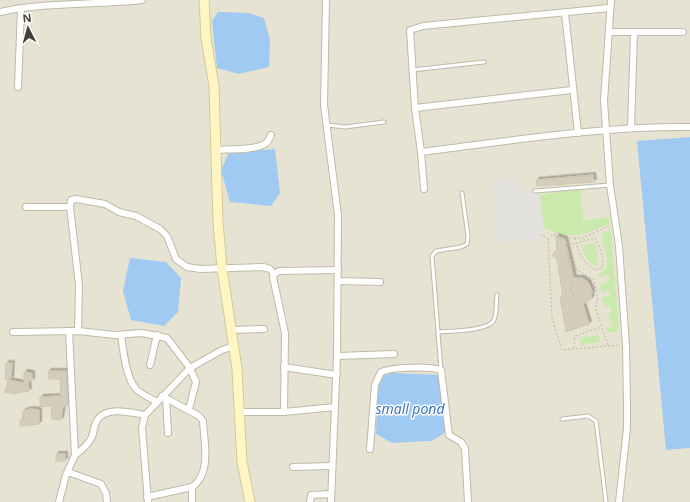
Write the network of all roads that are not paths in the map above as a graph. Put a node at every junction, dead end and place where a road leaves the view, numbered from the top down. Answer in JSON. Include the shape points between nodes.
{"nodes":[{"id":1,"x":142,"y":0,"type":"edge"},
{"id":2,"x":204,"y":0,"type":"edge"},
{"id":3,"x":326,"y":0,"type":"edge"},
{"id":4,"x":611,"y":0,"type":"edge"},
{"id":5,"x":104,"y":2,"type":"edge"},
{"id":6,"x":38,"y":3,"type":"edge"},
{"id":7,"x":20,"y":8,"type":"junction"},
{"id":8,"x":609,"y":8,"type":"junction"},
{"id":9,"x":0,"y":12,"type":"edge"},
{"id":10,"x":565,"y":13,"type":"junction"},
{"id":11,"x":609,"y":32,"type":"junction"},
{"id":12,"x":634,"y":32,"type":"junction"},
{"id":13,"x":683,"y":32,"type":"dead end"},
{"id":14,"x":484,"y":62,"type":"dead end"},
{"id":15,"x":412,"y":70,"type":"junction"},
{"id":16,"x":18,"y":87,"type":"dead end"},
{"id":17,"x":572,"y":90,"type":"junction"},
{"id":18,"x":415,"y":108,"type":"junction"},
{"id":19,"x":384,"y":122,"type":"dead end"},
{"id":20,"x":326,"y":124,"type":"junction"},
{"id":21,"x":690,"y":127,"type":"edge"},
{"id":22,"x":631,"y":128,"type":"junction"},
{"id":23,"x":606,"y":131,"type":"junction"},
{"id":24,"x":578,"y":133,"type":"junction"},
{"id":25,"x":271,"y":135,"type":"dead end"},
{"id":26,"x":215,"y":150,"type":"junction"},
{"id":27,"x":421,"y":152,"type":"junction"},
{"id":28,"x":610,"y":185,"type":"junction"},
{"id":29,"x":424,"y":189,"type":"dead end"},
{"id":30,"x":535,"y":192,"type":"dead end"},
{"id":31,"x":462,"y":193,"type":"dead end"},
{"id":32,"x":70,"y":207,"type":"junction"},
{"id":33,"x":26,"y":208,"type":"dead end"},
{"id":34,"x":222,"y":268,"type":"junction"},
{"id":35,"x":338,"y":270,"type":"junction"},
{"id":36,"x":274,"y":274,"type":"junction"},
{"id":37,"x":338,"y":281,"type":"junction"},
{"id":38,"x":380,"y":282,"type":"dead end"},
{"id":39,"x":497,"y":295,"type":"dead end"},
{"id":40,"x":264,"y":329,"type":"dead end"},
{"id":41,"x":232,"y":330,"type":"junction"},
{"id":42,"x":70,"y":331,"type":"junction"},
{"id":43,"x":78,"y":331,"type":"junction"},
{"id":44,"x":13,"y":332,"type":"dead end"},
{"id":45,"x":439,"y":332,"type":"junction"},
{"id":46,"x":121,"y":335,"type":"junction"},
{"id":47,"x":157,"y":335,"type":"junction"},
{"id":48,"x":234,"y":346,"type":"junction"},
{"id":49,"x":394,"y":354,"type":"dead end"},
{"id":50,"x":337,"y":356,"type":"junction"},
{"id":51,"x":150,"y":365,"type":"dead end"},
{"id":52,"x":284,"y":366,"type":"junction"},
{"id":53,"x":190,"y":368,"type":"junction"},
{"id":54,"x":442,"y":370,"type":"junction"},
{"id":55,"x":337,"y":375,"type":"junction"},
{"id":56,"x":164,"y":397,"type":"junction"},
{"id":57,"x":157,"y":402,"type":"junction"},
{"id":58,"x":335,"y":408,"type":"junction"},
{"id":59,"x":189,"y":409,"type":"junction"},
{"id":60,"x":240,"y":412,"type":"junction"},
{"id":61,"x":284,"y":412,"type":"junction"},
{"id":62,"x":145,"y":415,"type":"junction"},
{"id":63,"x":562,"y":419,"type":"dead end"},
{"id":64,"x":168,"y":433,"type":"dead end"},
{"id":65,"x":370,"y":448,"type":"dead end"},
{"id":66,"x":75,"y":455,"type":"junction"},
{"id":67,"x":332,"y":466,"type":"junction"},
{"id":68,"x":293,"y":467,"type":"dead end"},
{"id":69,"x":68,"y":472,"type":"junction"},
{"id":70,"x":192,"y":486,"type":"junction"},
{"id":71,"x":331,"y":494,"type":"junction"},
{"id":72,"x":147,"y":499,"type":"edge"},
{"id":73,"x":59,"y":502,"type":"edge"},
{"id":74,"x":107,"y":502,"type":"edge"},
{"id":75,"x":192,"y":502,"type":"edge"},
{"id":76,"x":250,"y":502,"type":"edge"},
{"id":77,"x":310,"y":502,"type":"edge"},
{"id":78,"x":331,"y":502,"type":"edge"},
{"id":79,"x":468,"y":502,"type":"edge"},
{"id":80,"x":606,"y":502,"type":"edge"},
{"id":81,"x":619,"y":502,"type":"edge"}],
"edges":[{"from":1,"to":5,"type":"street"},
{"from":2,"to":26,"type":"street","via":[[206,38],[214,86]]},
{"from":3,"to":20,"type":"street"},
{"from":4,"to":8,"type":"street"},
{"from":5,"to":6,"type":"street"},
{"from":6,"to":7,"type":"street"},
{"from":7,"to":9,"type":"street"},
{"from":7,"to":16,"type":"street"},
{"from":8,"to":10,"type":"street"},
{"from":8,"to":11,"type":"street"},
{"from":10,"to":15,"type":"street","via":[[413,28],[409,33]]},
{"from":10,"to":17,"type":"street"},
{"from":11,"to":12,"type":"street"},
{"from":11,"to":23,"type":"street","via":[[604,101]]},
{"from":12,"to":13,"type":"street"},
{"from":12,"to":22,"type":"street"},
{"from":14,"to":15,"type":"lane"},
{"from":15,"to":18,"type":"street"},
{"from":17,"to":18,"type":"street"},
{"from":17,"to":24,"type":"street"},
{"from":18,"to":27,"type":"street"},
{"from":19,"to":20,"type":"lane","via":[[345,127]]},
{"from":20,"to":35,"type":"street","via":[[338,215]]},
{"from":21,"to":22,"type":"street"},
{"from":22,"to":23,"type":"street"},
{"from":23,"to":24,"type":"street"},
{"from":23,"to":28,"type":"street"},
{"from":24,"to":27,"type":"street"},
{"from":25,"to":26,"type":"street","via":[[262,146]]},
{"from":26,"to":34,"type":"street"},
{"from":27,"to":29,"type":"street"},
{"from":28,"to":30,"type":"lane"},
{"from":28,"to":81,"type":"street","via":[[619,246],[626,344],[626,428]]},
{"from":31,"to":45,"type":"lane","via":[[467,244],[436,251],[432,256]]},
{"from":32,"to":33,"type":"street"},
{"from":32,"to":34,"type":"street","via":[[72,200],[80,199],[105,204],[123,214],[136,216],[165,232],[180,264],[201,269]]},
{"from":32,"to":43,"type":"street","via":[[79,285]]},
{"from":34,"to":36,"type":"street","via":[[264,267]]},
{"from":34,"to":41,"type":"street"},
{"from":35,"to":36,"type":"street","via":[[279,270]]},
{"from":35,"to":37,"type":"street"},
{"from":36,"to":52,"type":"street","via":[[285,333]]},
{"from":37,"to":38,"type":"street"},
{"from":37,"to":50,"type":"street"},
{"from":39,"to":45,"type":"lane","via":[[495,318],[491,325]]},
{"from":40,"to":41,"type":"street"},
{"from":41,"to":48,"type":"street"},
{"from":42,"to":43,"type":"street"},
{"from":42,"to":44,"type":"street"},
{"from":42,"to":66,"type":"street"},
{"from":43,"to":46,"type":"street"},
{"from":45,"to":54,"type":"lane"},
{"from":46,"to":47,"type":"street"},
{"from":46,"to":57,"type":"street","via":[[133,385]]},
{"from":47,"to":51,"type":"street"},
{"from":47,"to":53,"type":"street","via":[[173,343]]},
{"from":48,"to":53,"type":"street"},
{"from":48,"to":60,"type":"street"},
{"from":49,"to":50,"type":"street"},
{"from":50,"to":55,"type":"street"},
{"from":52,"to":55,"type":"street"},
{"from":52,"to":61,"type":"street"},
{"from":53,"to":56,"type":"street"},
{"from":53,"to":59,"type":"street","via":[[196,385]]},
{"from":54,"to":65,"type":"street","via":[[432,368],[381,372],[375,385]]},
{"from":54,"to":79,"type":"street","via":[[449,435],[461,442],[465,448]]},
{"from":55,"to":58,"type":"street"},
{"from":56,"to":57,"type":"street"},
{"from":56,"to":59,"type":"street"},
{"from":56,"to":64,"type":"street"},
{"from":57,"to":62,"type":"street"},
{"from":58,"to":61,"type":"street"},
{"from":58,"to":67,"type":"street"},
{"from":59,"to":70,"type":"street","via":[[203,421],[205,454],[200,476]]},
{"from":60,"to":61,"type":"street"},
{"from":60,"to":76,"type":"street","via":[[242,462]]},
{"from":62,"to":66,"type":"street","via":[[125,411],[112,412],[100,417],[88,443]]},
{"from":62,"to":72,"type":"street","via":[[142,428]]},
{"from":63,"to":80,"type":"lane","via":[[588,416],[596,421]]},
{"from":66,"to":69,"type":"street"},
{"from":67,"to":68,"type":"street"},
{"from":67,"to":71,"type":"street"},
{"from":69,"to":73,"type":"street"},
{"from":69,"to":74,"type":"street","via":[[101,484]]},
{"from":70,"to":72,"type":"street"},
{"from":70,"to":75,"type":"street"},
{"from":71,"to":77,"type":"street","via":[[311,495]]},
{"from":71,"to":78,"type":"street"}]}
